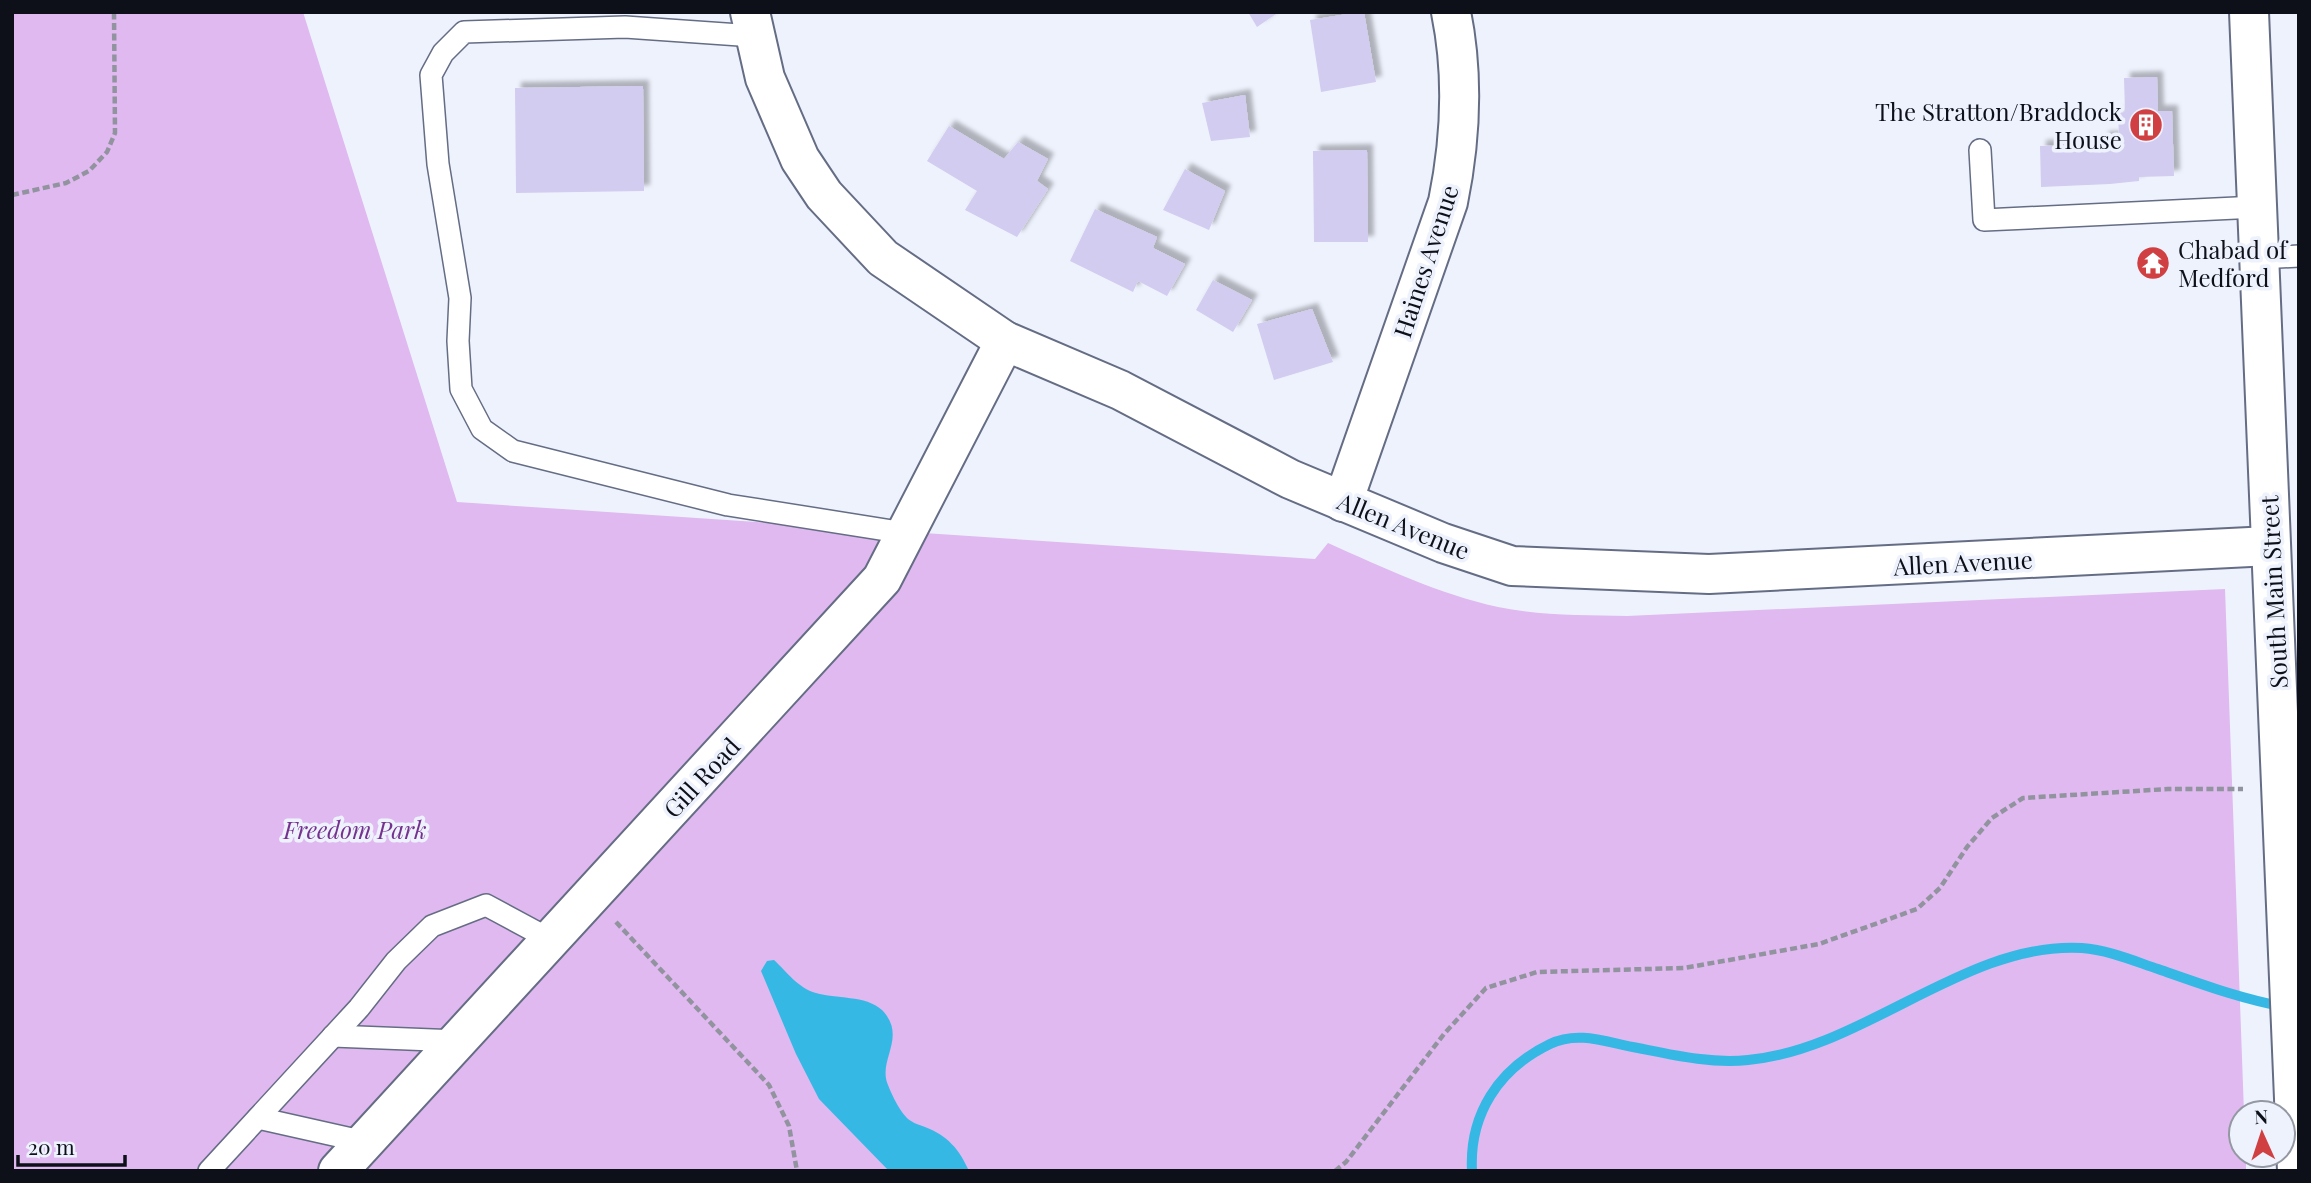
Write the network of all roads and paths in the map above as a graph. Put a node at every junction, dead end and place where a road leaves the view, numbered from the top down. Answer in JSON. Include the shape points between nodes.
{"nodes":[{"id":1,"x":114,"y":12,"type":"edge"},
{"id":2,"x":1451,"y":12,"type":"edge"},
{"id":3,"x":2249,"y":12,"type":"edge"},
{"id":4,"x":752,"y":24,"type":"edge"},
{"id":5,"x":1980,"y":150,"type":"dead end"},
{"id":6,"x":12,"y":195,"type":"edge"},
{"id":7,"x":2257,"y":207,"type":"junction"},
{"id":8,"x":2299,"y":256,"type":"edge"},
{"id":9,"x":2260,"y":258,"type":"junction"},
{"id":10,"x":1005,"y":341,"type":"junction"},
{"id":11,"x":1343,"y":502,"type":"junction"},
{"id":12,"x":905,"y":533,"type":"junction"},
{"id":13,"x":2270,"y":546,"type":"junction"},
{"id":14,"x":2282,"y":789,"type":"junction"},
{"id":15,"x":592,"y":895,"type":"junction"},
{"id":16,"x":551,"y":940,"type":"junction"},
{"id":17,"x":333,"y":1036,"type":"junction"},
{"id":18,"x":458,"y":1041,"type":"junction"},
{"id":19,"x":258,"y":1118,"type":"junction"},
{"id":20,"x":365,"y":1142,"type":"junction"},
{"id":21,"x":2297,"y":1170,"type":"edge"},
{"id":22,"x":209,"y":1171,"type":"edge"},
{"id":23,"x":338,"y":1171,"type":"edge"},
{"id":24,"x":797,"y":1171,"type":"edge"},
{"id":25,"x":1335,"y":1171,"type":"edge"}],
"edges":[{"from":1,"to":6,"type":"path","via":[[115,133],[107,152],[89,171],[66,183]]},
{"from":2,"to":11,"type":"street","name":"Haines Avenue","via":[[1461,101],[1448,202]]},
{"from":3,"to":7,"type":"street","name":"South Main Street"},
{"from":4,"to":10,"type":"street","name":"Allen Avenue","via":[[780,120],[824,195],[883,258]]},
{"from":4,"to":12,"type":"lane","via":[[464,32],[443,53],[431,75],[438,164],[460,298],[461,389],[482,429],[513,451],[728,505]]},
{"from":5,"to":7,"type":"lane","via":[[1983,220]]},
{"from":7,"to":9,"type":"street","name":"South Main Street"},
{"from":8,"to":9,"type":"lane"},
{"from":9,"to":13,"type":"street","name":"South Main Street"},
{"from":10,"to":11,"type":"street","name":"Allen Avenue","via":[[1120,390]]},
{"from":10,"to":12,"type":"street","name":"Gill Road"},
{"from":11,"to":13,"type":"street","name":"Allen Avenue","via":[[1512,566],[1545,569],[1709,574]]},
{"from":12,"to":15,"type":"street","name":"Gill Road","via":[[882,579]]},
{"from":13,"to":14,"type":"street","name":"South Main Street"},
{"from":14,"to":21,"type":"street","name":"South Main Street"},
{"from":14,"to":25,"type":"path","via":[[2168,789],[2023,798],[1992,818],[1940,888],[1917,909],[1819,944],[1684,968],[1537,972],[1494,985],[1471,1002],[1388,1112]]},
{"from":15,"to":16,"type":"street","name":"Gill Road"},
{"from":15,"to":24,"type":"path","via":[[769,1085],[789,1126]]},
{"from":16,"to":17,"type":"lane","via":[[486,905],[432,926]]},
{"from":16,"to":18,"type":"street","name":"Gill Road"},
{"from":17,"to":18,"type":"lane"},
{"from":17,"to":19,"type":"lane"},
{"from":18,"to":20,"type":"street","name":"Gill Road"},
{"from":19,"to":20,"type":"lane"},
{"from":19,"to":22,"type":"lane"},
{"from":20,"to":23,"type":"street","name":"Gill Road"}]}
